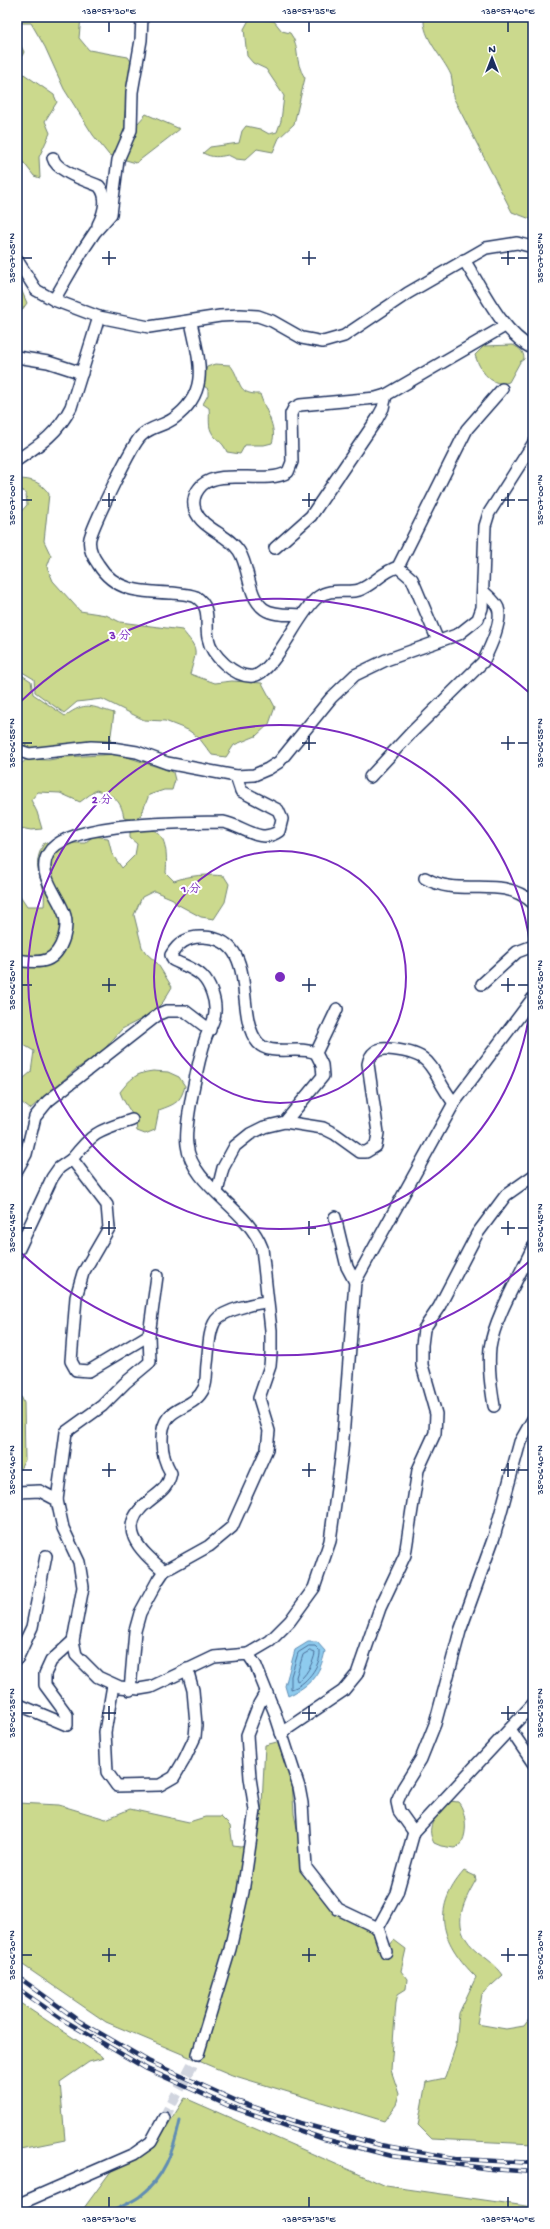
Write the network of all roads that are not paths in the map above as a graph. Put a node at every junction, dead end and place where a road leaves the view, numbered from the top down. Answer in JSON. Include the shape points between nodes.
{"nodes":[{"id":1,"x":142,"y":17,"type":"edge"},
{"id":2,"x":53,"y":158,"type":"dead end"},
{"id":3,"x":95,"y":232,"type":"junction"},
{"id":4,"x":533,"y":247,"type":"edge"},
{"id":5,"x":17,"y":260,"type":"edge"},
{"id":6,"x":464,"y":260,"type":"junction"},
{"id":7,"x":54,"y":300,"type":"junction"},
{"id":8,"x":99,"y":317,"type":"junction"},
{"id":9,"x":191,"y":322,"type":"junction"},
{"id":10,"x":505,"y":326,"type":"junction"},
{"id":11,"x":533,"y":349,"type":"edge"},
{"id":12,"x":17,"y":357,"type":"edge"},
{"id":13,"x":82,"y":373,"type":"junction"},
{"id":14,"x":502,"y":389,"type":"dead end"},
{"id":15,"x":386,"y":394,"type":"junction"},
{"id":16,"x":533,"y":444,"type":"edge"},
{"id":17,"x":17,"y":460,"type":"edge"},
{"id":18,"x":275,"y":548,"type":"dead end"},
{"id":19,"x":398,"y":567,"type":"junction"},
{"id":20,"x":484,"y":592,"type":"junction"},
{"id":21,"x":302,"y":615,"type":"junction"},
{"id":22,"x":438,"y":641,"type":"junction"},
{"id":23,"x":17,"y":750,"type":"edge"},
{"id":24,"x":236,"y":776,"type":"junction"},
{"id":25,"x":370,"y":777,"type":"dead end"},
{"id":26,"x":425,"y":878,"type":"dead end"},
{"id":27,"x":533,"y":903,"type":"edge"},
{"id":28,"x":533,"y":946,"type":"edge"},
{"id":29,"x":17,"y":960,"type":"edge"},
{"id":30,"x":482,"y":984,"type":"dead end"},
{"id":31,"x":533,"y":998,"type":"edge"},
{"id":32,"x":337,"y":1009,"type":"dead end"},
{"id":33,"x":210,"y":1030,"type":"junction"},
{"id":34,"x":316,"y":1053,"type":"junction"},
{"id":35,"x":454,"y":1103,"type":"junction"},
{"id":36,"x":132,"y":1120,"type":"dead end"},
{"id":37,"x":285,"y":1122,"type":"junction"},
{"id":38,"x":72,"y":1159,"type":"junction"},
{"id":39,"x":17,"y":1170,"type":"edge"},
{"id":40,"x":533,"y":1176,"type":"edge"},
{"id":41,"x":217,"y":1192,"type":"junction"},
{"id":42,"x":335,"y":1217,"type":"dead end"},
{"id":43,"x":533,"y":1247,"type":"edge"},
{"id":44,"x":17,"y":1253,"type":"edge"},
{"id":45,"x":157,"y":1276,"type":"dead end"},
{"id":46,"x":355,"y":1282,"type":"junction"},
{"id":47,"x":267,"y":1302,"type":"junction"},
{"id":48,"x":149,"y":1335,"type":"junction"},
{"id":49,"x":494,"y":1406,"type":"dead end"},
{"id":50,"x":533,"y":1419,"type":"edge"},
{"id":51,"x":17,"y":1492,"type":"edge"},
{"id":52,"x":57,"y":1500,"type":"junction"},
{"id":53,"x":46,"y":1556,"type":"dead end"},
{"id":54,"x":164,"y":1571,"type":"junction"},
{"id":55,"x":73,"y":1641,"type":"junction"},
{"id":56,"x":248,"y":1654,"type":"junction"},
{"id":57,"x":17,"y":1659,"type":"edge"},
{"id":58,"x":187,"y":1669,"type":"junction"},
{"id":59,"x":113,"y":1684,"type":"junction"},
{"id":60,"x":130,"y":1690,"type":"junction"},
{"id":61,"x":266,"y":1692,"type":"junction"},
{"id":62,"x":17,"y":1704,"type":"edge"},
{"id":63,"x":533,"y":1704,"type":"edge"},
{"id":64,"x":510,"y":1729,"type":"junction"},
{"id":65,"x":282,"y":1733,"type":"junction"},
{"id":66,"x":533,"y":1763,"type":"edge"},
{"id":67,"x":414,"y":1832,"type":"junction"},
{"id":68,"x":378,"y":1928,"type":"junction"},
{"id":69,"x":386,"y":1952,"type":"dead end"},
{"id":70,"x":198,"y":2054,"type":"tunnel mouth"},
{"id":71,"x":164,"y":2118,"type":"tunnel mouth"},
{"id":72,"x":17,"y":2205,"type":"edge"}],
"edges":[{"from":1,"to":3,"type":"street","via":[[141,40],[132,92],[131,130],[118,160],[111,214]]},
{"from":2,"to":3,"type":"street","via":[[61,169],[99,186],[103,191],[104,211]]},
{"from":3,"to":7,"type":"street"},
{"from":4,"to":6,"type":"street","via":[[517,243],[500,244],[486,248]]},
{"from":5,"to":7,"type":"street","via":[[36,290]]},
{"from":6,"to":9,"type":"street","via":[[333,341],[302,338],[258,316],[234,315]]},
{"from":6,"to":10,"type":"street"},
{"from":7,"to":8,"type":"street"},
{"from":8,"to":9,"type":"street","via":[[149,327]]},
{"from":8,"to":13,"type":"street"},
{"from":9,"to":21,"type":"street","via":[[200,378],[197,393],[174,418],[138,438],[93,531],[90,540],[91,551],[101,570],[119,586],[129,590],[191,595],[202,602],[207,613],[207,637],[210,644],[231,670],[246,677],[263,672]]},
{"from":10,"to":11,"type":"street","via":[[518,340]]},
{"from":10,"to":15,"type":"street"},
{"from":12,"to":13,"type":"street","via":[[48,362]]},
{"from":13,"to":17,"type":"street","via":[[71,407],[59,429]]},
{"from":14,"to":19,"type":"street","via":[[467,429]]},
{"from":15,"to":18,"type":"street","via":[[378,419],[311,516]]},
{"from":15,"to":21,"type":"street","via":[[376,398],[300,405],[294,408],[291,414],[292,462],[288,472],[274,476],[224,478],[210,481],[197,491],[194,500],[196,512],[201,520],[238,550],[260,605],[271,612]]},
{"from":16,"to":20,"type":"street","via":[[489,514],[485,526]]},
{"from":19,"to":21,"type":"street","via":[[357,591],[325,593]]},
{"from":19,"to":22,"type":"street","via":[[412,579]]},
{"from":20,"to":22,"type":"street","via":[[478,619],[464,631]]},
{"from":20,"to":25,"type":"street","via":[[494,602],[499,613],[483,662]]},
{"from":22,"to":24,"type":"street","via":[[386,660],[355,675],[331,698],[279,762],[254,774]]},
{"from":23,"to":24,"type":"street","via":[[29,754],[91,747],[112,748],[137,752],[167,763]]},
{"from":24,"to":29,"type":"street","via":[[242,791],[278,810],[282,819],[279,832],[267,837],[259,836],[232,823],[223,822],[148,825],[93,830],[57,843],[47,854],[46,874],[66,918],[63,939],[58,952],[50,959],[42,962]]},
{"from":26,"to":27,"type":"street","via":[[448,888],[495,886],[513,890]]},
{"from":28,"to":30,"type":"street","via":[[517,952]]},
{"from":31,"to":35,"type":"street"},
{"from":32,"to":34,"type":"street"},
{"from":33,"to":34,"type":"street","via":[[216,1013],[207,982],[194,970],[173,960],[171,955],[182,942],[191,938],[208,937],[218,940],[235,953],[240,966],[251,1030],[259,1044],[273,1050],[302,1049]]},
{"from":33,"to":39,"type":"street","via":[[185,1011],[166,1012],[147,1022],[48,1101],[35,1117],[26,1154]]},
{"from":33,"to":41,"type":"street","via":[[188,1124],[187,1145],[193,1166]]},
{"from":34,"to":37,"type":"street","via":[[322,1065],[322,1076]]},
{"from":35,"to":37,"type":"street","via":[[425,1058],[410,1052],[382,1049],[372,1055],[368,1064],[378,1133],[376,1146],[371,1150],[360,1152],[323,1128]]},
{"from":35,"to":46,"type":"street"},
{"from":36,"to":38,"type":"street","via":[[98,1131],[85,1142]]},
{"from":37,"to":41,"type":"street","via":[[264,1127],[235,1146],[223,1168]]},
{"from":38,"to":44,"type":"street","via":[[59,1168],[52,1178]]},
{"from":38,"to":48,"type":"street","via":[[107,1205],[109,1228],[83,1273],[76,1297],[71,1361],[76,1370],[89,1371]]},
{"from":40,"to":65,"type":"street","via":[[506,1195],[477,1234],[439,1307],[424,1329],[422,1365],[436,1414],[436,1433],[418,1470],[405,1555],[380,1608],[357,1674],[344,1691]]},
{"from":41,"to":47,"type":"street","via":[[243,1216],[258,1237],[262,1248]]},
{"from":42,"to":46,"type":"street","via":[[347,1267]]},
{"from":43,"to":49,"type":"street","via":[[496,1327],[490,1346],[489,1365]]},
{"from":45,"to":48,"type":"street"},
{"from":46,"to":56,"type":"street","via":[[342,1451],[330,1541],[314,1588],[290,1622],[270,1641]]},
{"from":47,"to":54,"type":"street","via":[[271,1330],[270,1366],[259,1398],[269,1431],[267,1449],[232,1527],[209,1546]]},
{"from":47,"to":54,"type":"street","via":[[222,1315],[216,1320],[212,1329],[205,1387],[199,1397],[167,1418],[162,1430],[162,1448],[171,1473],[169,1482],[139,1509],[132,1520],[132,1529],[139,1549]]},
{"from":48,"to":52,"type":"street","via":[[150,1362],[124,1383],[102,1406],[66,1432]]},
{"from":50,"to":67,"type":"street","via":[[520,1442],[494,1538],[460,1631],[435,1724],[397,1802],[399,1811]]},
{"from":51,"to":52,"type":"street","via":[[40,1491]]},
{"from":52,"to":55,"type":"street","via":[[63,1528],[79,1562],[84,1587]]},
{"from":53,"to":57,"type":"street","via":[[32,1627]]},
{"from":54,"to":60,"type":"street","via":[[149,1595],[135,1631]]},
{"from":55,"to":59,"type":"street","via":[[76,1655],[86,1666],[98,1677]]},
{"from":55,"to":62,"type":"street","via":[[51,1661],[45,1674],[45,1685],[67,1715],[67,1725]]},
{"from":56,"to":58,"type":"street","via":[[214,1657]]},
{"from":56,"to":61,"type":"street","via":[[256,1666]]},
{"from":58,"to":59,"type":"street","via":[[195,1710],[195,1737],[174,1777],[160,1785],[117,1786],[107,1772],[105,1732]]},
{"from":58,"to":60,"type":"street","via":[[151,1687]]},
{"from":59,"to":60,"type":"street"},
{"from":61,"to":65,"type":"street"},
{"from":61,"to":70,"type":"street","via":[[247,1735],[255,1810],[244,1885],[230,1949]]},
{"from":63,"to":64,"type":"street"},
{"from":64,"to":66,"type":"street"},
{"from":64,"to":67,"type":"street"},
{"from":65,"to":68,"type":"street","via":[[302,1803],[306,1868],[338,1909]]},
{"from":67,"to":68,"type":"street","via":[[397,1893]]},
{"from":68,"to":69,"type":"street"},
{"from":71,"to":72,"type":"street","via":[[151,2142],[134,2154]]}]}
